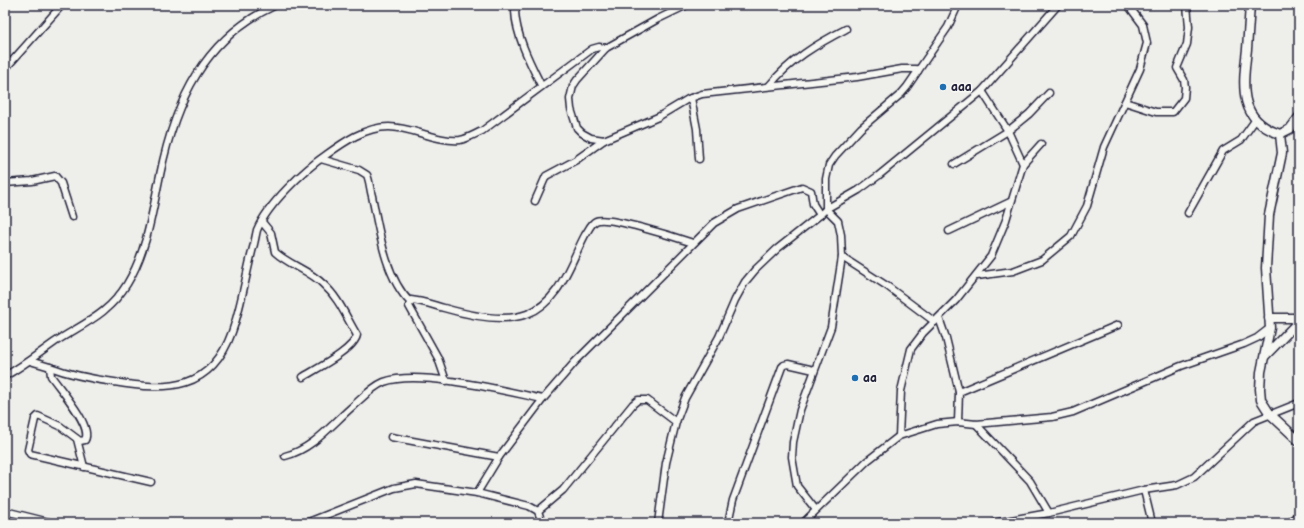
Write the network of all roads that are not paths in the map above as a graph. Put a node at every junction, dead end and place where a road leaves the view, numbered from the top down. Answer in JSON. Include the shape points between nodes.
{"nodes":[{"id":1,"x":62,"y":5,"type":"edge"},
{"id":2,"x":276,"y":5,"type":"edge"},
{"id":3,"x":519,"y":5,"type":"edge"},
{"id":4,"x":687,"y":5,"type":"edge"},
{"id":5,"x":958,"y":5,"type":"edge"},
{"id":6,"x":1058,"y":5,"type":"edge"},
{"id":7,"x":1128,"y":5,"type":"edge"},
{"id":8,"x":1187,"y":5,"type":"edge"},
{"id":9,"x":1250,"y":5,"type":"edge"},
{"id":10,"x":846,"y":29,"type":"dead end"},
{"id":11,"x":606,"y":48,"type":"junction"},
{"id":12,"x":5,"y":68,"type":"edge"},
{"id":13,"x":918,"y":71,"type":"junction"},
{"id":14,"x":541,"y":85,"type":"junction"},
{"id":15,"x":769,"y":86,"type":"junction"},
{"id":16,"x":982,"y":91,"type":"junction"},
{"id":17,"x":1049,"y":93,"type":"dead end"},
{"id":18,"x":691,"y":98,"type":"junction"},
{"id":19,"x":1125,"y":102,"type":"junction"},
{"id":20,"x":1299,"y":117,"type":"edge"},
{"id":21,"x":1256,"y":118,"type":"junction"},
{"id":22,"x":1008,"y":131,"type":"junction"},
{"id":23,"x":1280,"y":134,"type":"junction"},
{"id":24,"x":604,"y":140,"type":"junction"},
{"id":25,"x":1041,"y":144,"type":"dead end"},
{"id":26,"x":321,"y":159,"type":"junction"},
{"id":27,"x":699,"y":159,"type":"dead end"},
{"id":28,"x":954,"y":164,"type":"dead end"},
{"id":29,"x":1022,"y":164,"type":"junction"},
{"id":30,"x":5,"y":183,"type":"edge"},
{"id":31,"x":535,"y":201,"type":"dead end"},
{"id":32,"x":1010,"y":202,"type":"junction"},
{"id":33,"x":826,"y":209,"type":"junction"},
{"id":34,"x":1188,"y":213,"type":"dead end"},
{"id":35,"x":820,"y":215,"type":"junction"},
{"id":36,"x":72,"y":217,"type":"dead end"},
{"id":37,"x":262,"y":222,"type":"junction"},
{"id":38,"x":949,"y":231,"type":"dead end"},
{"id":39,"x":693,"y":243,"type":"junction"},
{"id":40,"x":842,"y":257,"type":"junction"},
{"id":41,"x":977,"y":276,"type":"junction"},
{"id":42,"x":410,"y":302,"type":"junction"},
{"id":43,"x":1269,"y":318,"type":"junction"},
{"id":44,"x":937,"y":320,"type":"junction"},
{"id":45,"x":1299,"y":320,"type":"edge"},
{"id":46,"x":1118,"y":324,"type":"dead end"},
{"id":47,"x":1270,"y":328,"type":"junction"},
{"id":48,"x":1265,"y":356,"type":"junction"},
{"id":49,"x":30,"y":361,"type":"junction"},
{"id":50,"x":50,"y":368,"type":"junction"},
{"id":51,"x":814,"y":370,"type":"junction"},
{"id":52,"x":5,"y":376,"type":"edge"},
{"id":53,"x":303,"y":377,"type":"dead end"},
{"id":54,"x":446,"y":380,"type":"junction"},
{"id":55,"x":959,"y":392,"type":"junction"},
{"id":56,"x":543,"y":399,"type":"junction"},
{"id":57,"x":1299,"y":403,"type":"edge"},
{"id":58,"x":1270,"y":414,"type":"junction"},
{"id":59,"x":676,"y":422,"type":"junction"},
{"id":60,"x":958,"y":422,"type":"junction"},
{"id":61,"x":976,"y":424,"type":"junction"},
{"id":62,"x":899,"y":436,"type":"junction"},
{"id":63,"x":392,"y":437,"type":"dead end"},
{"id":64,"x":77,"y":439,"type":"junction"},
{"id":65,"x":1299,"y":441,"type":"edge"},
{"id":66,"x":285,"y":456,"type":"dead end"},
{"id":67,"x":499,"y":457,"type":"junction"},
{"id":68,"x":84,"y":466,"type":"junction"},
{"id":69,"x":151,"y":482,"type":"dead end"},
{"id":70,"x":1144,"y":490,"type":"junction"},
{"id":71,"x":477,"y":494,"type":"junction"},
{"id":72,"x":816,"y":510,"type":"junction"},
{"id":73,"x":5,"y":511,"type":"edge"},
{"id":74,"x":538,"y":511,"type":"junction"},
{"id":75,"x":1048,"y":513,"type":"junction"},
{"id":76,"x":1299,"y":515,"type":"edge"},
{"id":77,"x":5,"y":518,"type":"edge"},
{"id":78,"x":317,"y":521,"type":"edge"},
{"id":79,"x":8,"y":523,"type":"edge"},
{"id":80,"x":53,"y":523,"type":"edge"},
{"id":81,"x":306,"y":523,"type":"edge"},
{"id":82,"x":542,"y":523,"type":"edge"},
{"id":83,"x":658,"y":523,"type":"edge"},
{"id":84,"x":728,"y":523,"type":"edge"},
{"id":85,"x":803,"y":523,"type":"edge"},
{"id":86,"x":994,"y":523,"type":"edge"},
{"id":87,"x":1152,"y":523,"type":"edge"},
{"id":88,"x":1290,"y":523,"type":"edge"}],
"edges":[{"from":1,"to":12,"type":"street"},
{"from":2,"to":49,"type":"street","via":[[225,40],[206,59],[193,80],[169,138],[150,227],[140,258],[119,295],[102,314]]},
{"from":3,"to":14,"type":"street","via":[[515,11],[520,32],[530,65]]},
{"from":4,"to":11,"type":"street"},
{"from":5,"to":13,"type":"street","via":[[948,27]]},
{"from":6,"to":16,"type":"street"},
{"from":7,"to":19,"type":"street","via":[[1143,25],[1147,43],[1140,69]]},
{"from":8,"to":19,"type":"street","via":[[1187,44],[1177,68],[1186,87],[1184,98],[1173,112],[1156,112]]},
{"from":9,"to":21,"type":"street","via":[[1243,79],[1244,97]]},
{"from":10,"to":15,"type":"street","via":[[798,56]]},
{"from":11,"to":14,"type":"street","via":[[592,49]]},
{"from":11,"to":24,"type":"street","via":[[577,80],[570,99],[577,128],[591,138]]},
{"from":13,"to":15,"type":"street","via":[[902,69],[877,75]]},
{"from":13,"to":33,"type":"street","via":[[901,94],[861,128],[829,165],[826,179]]},
{"from":14,"to":26,"type":"street","via":[[482,131],[462,140],[387,127],[354,137]]},
{"from":15,"to":18,"type":"street","via":[[702,94]]},
{"from":16,"to":22,"type":"street"},
{"from":16,"to":33,"type":"street","via":[[878,176]]},
{"from":17,"to":22,"type":"street"},
{"from":18,"to":24,"type":"street","via":[[658,117]]},
{"from":18,"to":27,"type":"street"},
{"from":19,"to":41,"type":"street","via":[[1104,147],[1087,206],[1072,236],[1042,260],[1013,272]]},
{"from":20,"to":23,"type":"street","via":[[1290,129]]},
{"from":21,"to":23,"type":"street","via":[[1268,130]]},
{"from":21,"to":34,"type":"street","via":[[1241,140],[1223,151]]},
{"from":22,"to":28,"type":"street"},
{"from":22,"to":29,"type":"street"},
{"from":23,"to":43,"type":"street","via":[[1282,153],[1269,215],[1266,268]]},
{"from":24,"to":31,"type":"street","via":[[576,160],[546,176]]},
{"from":25,"to":29,"type":"street"},
{"from":26,"to":37,"type":"street","via":[[275,202]]},
{"from":26,"to":42,"type":"street","via":[[368,175],[387,259],[398,289]]},
{"from":29,"to":32,"type":"street"},
{"from":30,"to":36,"type":"street","via":[[56,176],[61,183]]},
{"from":32,"to":38,"type":"street"},
{"from":32,"to":41,"type":"street","via":[[1006,220],[991,256]]},
{"from":33,"to":35,"type":"street"},
{"from":33,"to":40,"type":"street","via":[[838,221]]},
{"from":35,"to":39,"type":"street","via":[[813,204],[811,191],[802,187],[738,209],[714,223]]},
{"from":35,"to":59,"type":"street","via":[[778,249],[746,282],[685,398]]},
{"from":37,"to":50,"type":"street","via":[[248,262],[232,332],[222,355],[206,373],[186,384],[142,387],[72,376]]},
{"from":37,"to":53,"type":"street","via":[[271,233],[275,252],[323,283],[336,298],[358,334],[354,343],[342,353]]},
{"from":39,"to":42,"type":"street","via":[[614,221],[595,221],[553,296],[543,306],[529,313],[494,317],[411,300]]},
{"from":39,"to":56,"type":"street","via":[[575,362]]},
{"from":40,"to":44,"type":"street"},
{"from":40,"to":51,"type":"street","via":[[831,327]]},
{"from":41,"to":44,"type":"street"},
{"from":42,"to":54,"type":"street","via":[[409,306],[438,358]]},
{"from":43,"to":45,"type":"street"},
{"from":43,"to":47,"type":"street"},
{"from":44,"to":55,"type":"street","via":[[946,338]]},
{"from":44,"to":62,"type":"street","via":[[916,341],[912,350],[901,391]]},
{"from":45,"to":48,"type":"street"},
{"from":46,"to":55,"type":"street"},
{"from":47,"to":48,"type":"street"},
{"from":47,"to":61,"type":"street","via":[[1251,341],[1181,366],[1073,412],[1052,417]]},
{"from":48,"to":58,"type":"street","via":[[1260,389],[1262,400]]},
{"from":49,"to":50,"type":"street"},
{"from":49,"to":52,"type":"street"},
{"from":50,"to":64,"type":"street","via":[[52,378],[87,430],[85,440]]},
{"from":51,"to":72,"type":"street","via":[[797,423],[792,457],[797,486]]},
{"from":51,"to":84,"type":"street","via":[[788,364],[782,367],[733,500]]},
{"from":54,"to":56,"type":"street"},
{"from":54,"to":66,"type":"street","via":[[401,380],[379,384],[319,437]]},
{"from":55,"to":60,"type":"street"},
{"from":56,"to":67,"type":"street"},
{"from":57,"to":58,"type":"street"},
{"from":58,"to":65,"type":"street"},
{"from":58,"to":70,"type":"street","via":[[1254,421],[1194,477],[1177,485]]},
{"from":59,"to":74,"type":"street","via":[[647,400],[635,402],[563,490]]},
{"from":59,"to":83,"type":"street","via":[[666,463]]},
{"from":60,"to":61,"type":"street"},
{"from":60,"to":62,"type":"street","via":[[937,424]]},
{"from":61,"to":75,"type":"street","via":[[1030,481]]},
{"from":62,"to":72,"type":"street","via":[[867,461]]},
{"from":63,"to":67,"type":"street"},
{"from":64,"to":68,"type":"street"},
{"from":64,"to":68,"type":"street","via":[[60,426],[38,416],[35,419],[28,452],[33,456]]},
{"from":67,"to":71,"type":"street"},
{"from":68,"to":69,"type":"street"},
{"from":70,"to":75,"type":"street"},
{"from":70,"to":87,"type":"street"},
{"from":71,"to":74,"type":"street","via":[[529,506]]},
{"from":71,"to":78,"type":"street","via":[[439,486],[405,485],[376,494]]},
{"from":72,"to":85,"type":"street"},
{"from":73,"to":80,"type":"street"},
{"from":74,"to":82,"type":"street"},
{"from":75,"to":86,"type":"street"},
{"from":76,"to":88,"type":"street"},
{"from":77,"to":79,"type":"street"},
{"from":78,"to":81,"type":"street"}]}
